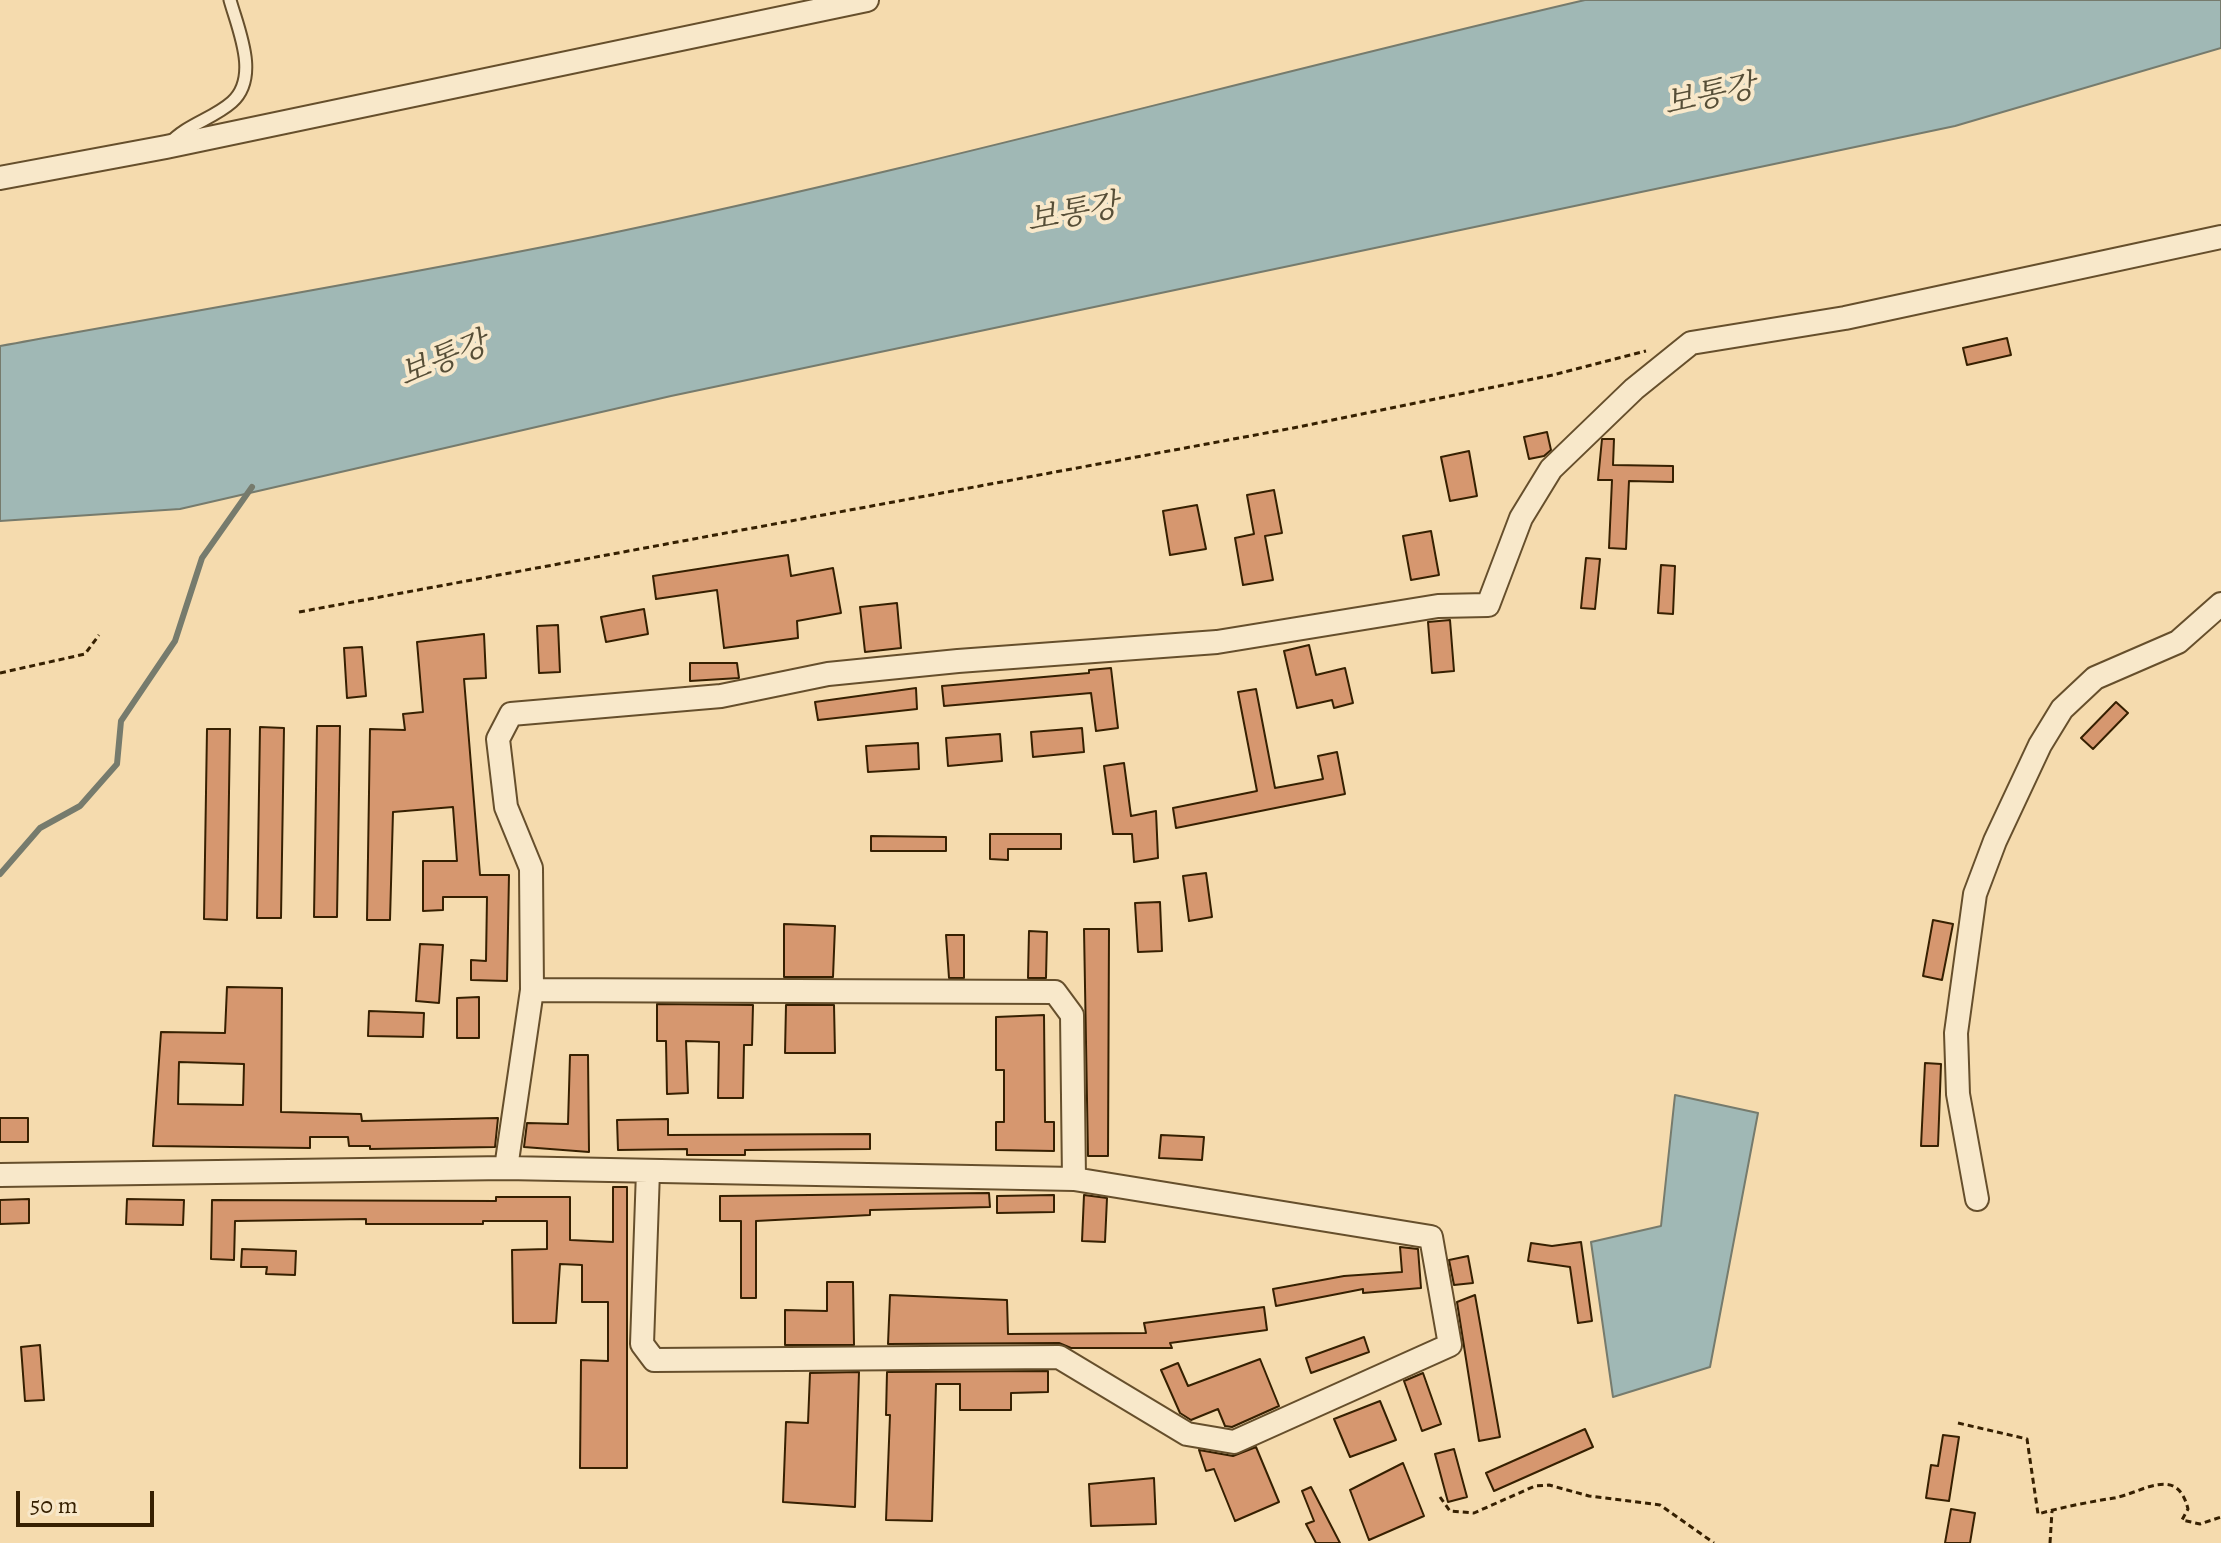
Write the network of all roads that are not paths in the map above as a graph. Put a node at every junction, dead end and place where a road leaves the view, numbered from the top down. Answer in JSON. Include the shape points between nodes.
{"nodes":[{"id":1,"x":230,"y":0,"type":"edge"},
{"id":2,"x":867,"y":0,"type":"edge"},
{"id":3,"x":166,"y":147,"type":"junction"},
{"id":4,"x":0,"y":178,"type":"edge"},
{"id":5,"x":2221,"y":237,"type":"edge"},
{"id":6,"x":2221,"y":604,"type":"edge"},
{"id":7,"x":532,"y":990,"type":"junction"},
{"id":8,"x":506,"y":1168,"type":"junction"},
{"id":9,"x":648,"y":1171,"type":"junction"},
{"id":10,"x":0,"y":1175,"type":"edge"},
{"id":11,"x":1074,"y":1179,"type":"junction"},
{"id":12,"x":1977,"y":1199,"type":"dead end"}],
"edges":[{"from":1,"to":3,"type":"lane","via":[[243,46],[242,89],[232,102],[180,132]]},
{"from":2,"to":3,"type":"street"},
{"from":3,"to":4,"type":"street"},
{"from":5,"to":7,"type":"street","via":[[1845,318],[1691,343],[1551,469],[1521,518],[1488,605],[1438,606],[1217,642],[828,674],[721,696],[511,714],[498,739],[506,807],[531,868]]},
{"from":6,"to":12,"type":"street","via":[[2178,642],[2095,678],[2062,709],[1995,841],[1975,894],[1956,1033],[1958,1094]]},
{"from":7,"to":8,"type":"street"},
{"from":7,"to":11,"type":"street","via":[[1055,992],[1072,1015]]},
{"from":8,"to":9,"type":"street"},
{"from":8,"to":10,"type":"street"},
{"from":9,"to":11,"type":"street"},
{"from":9,"to":11,"type":"street","via":[[642,1344],[654,1360],[1059,1357],[1187,1434],[1234,1442],[1450,1345],[1431,1237]]}]}
